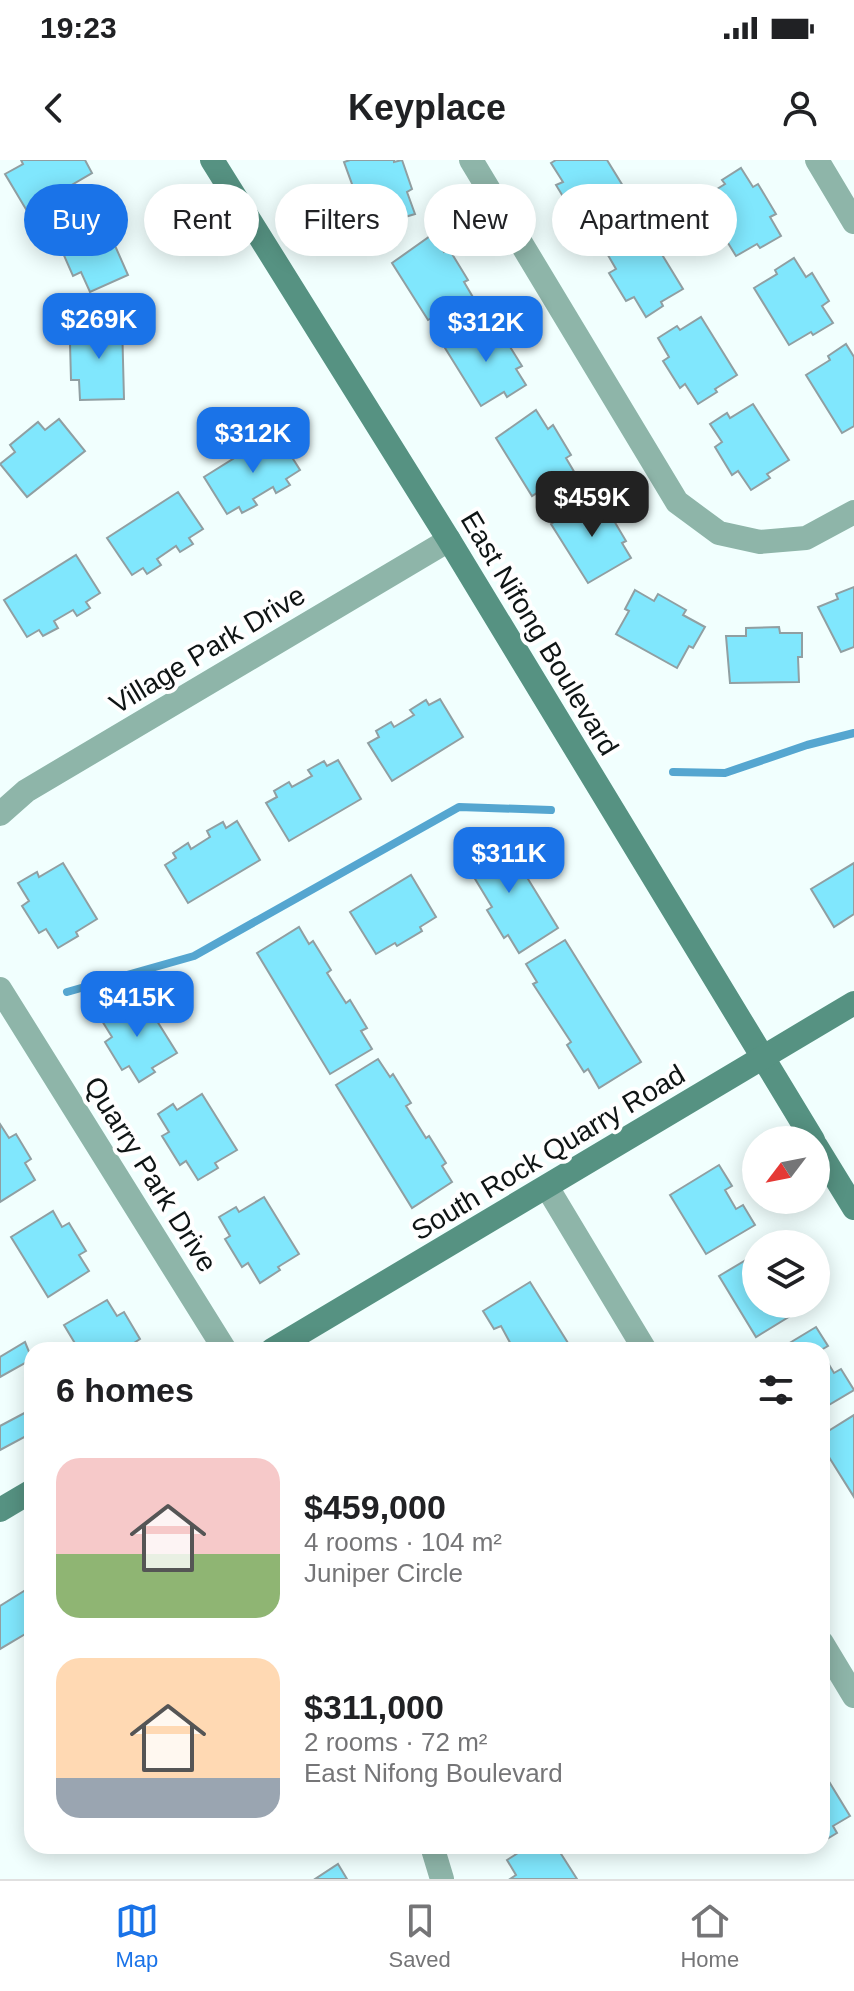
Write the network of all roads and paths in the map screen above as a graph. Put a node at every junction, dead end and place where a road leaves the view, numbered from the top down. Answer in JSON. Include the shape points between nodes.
{"nodes":[{"id":1,"x":212,"y":160,"type":"edge"},
{"id":2,"x":471,"y":160,"type":"edge"},
{"id":3,"x":817,"y":160,"type":"edge"},
{"id":4,"x":854,"y":222,"type":"edge"},
{"id":5,"x":854,"y":512,"type":"edge"},
{"id":6,"x":449,"y":540,"type":"junction"},
{"id":7,"x":0,"y":814,"type":"edge"},
{"id":8,"x":0,"y":989,"type":"edge"},
{"id":9,"x":854,"y":1003,"type":"edge"},
{"id":10,"x":763,"y":1059,"type":"junction"},
{"id":11,"x":804,"y":1126,"type":"edge"},
{"id":12,"x":830,"y":1169,"type":"edge"},
{"id":13,"x":547,"y":1187,"type":"junction"},
{"id":14,"x":854,"y":1208,"type":"edge"},
{"id":15,"x":220,"y":1342,"type":"edge"},
{"id":16,"x":285,"y":1342,"type":"edge"},
{"id":17,"x":640,"y":1342,"type":"edge"},
{"id":18,"x":24,"y":1496,"type":"edge"},
{"id":19,"x":0,"y":1510,"type":"edge"},
{"id":20,"x":830,"y":1656,"type":"edge"},
{"id":21,"x":854,"y":1696,"type":"edge"},
{"id":22,"x":434,"y":1854,"type":"edge"},
{"id":23,"x":442,"y":1879,"type":"edge"}],
"edges":[{"from":1,"to":6,"type":"street","name":"East Nifong Boulevard"},
{"from":2,"to":5,"type":"street","via":[[677,502],[719,533],[760,542],[806,538]]},
{"from":3,"to":4,"type":"street"},
{"from":6,"to":7,"type":"street","name":"Village Park Drive","via":[[26,791]]},
{"from":6,"to":10,"type":"street","name":"East Nifong Boulevard"},
{"from":8,"to":15,"type":"street","name":"Quarry Park Drive"},
{"from":9,"to":10,"type":"street","name":"South Rock Quarry Road"},
{"from":10,"to":11,"type":"street","name":"East Nifong Boulevard"},
{"from":10,"to":13,"type":"street","name":"South Rock Quarry Road"},
{"from":12,"to":14,"type":"street"},
{"from":13,"to":16,"type":"street","name":"South Rock Quarry Road"},
{"from":13,"to":17,"type":"street"},
{"from":18,"to":19,"type":"street"},
{"from":20,"to":21,"type":"street"},
{"from":22,"to":23,"type":"street"}]}
